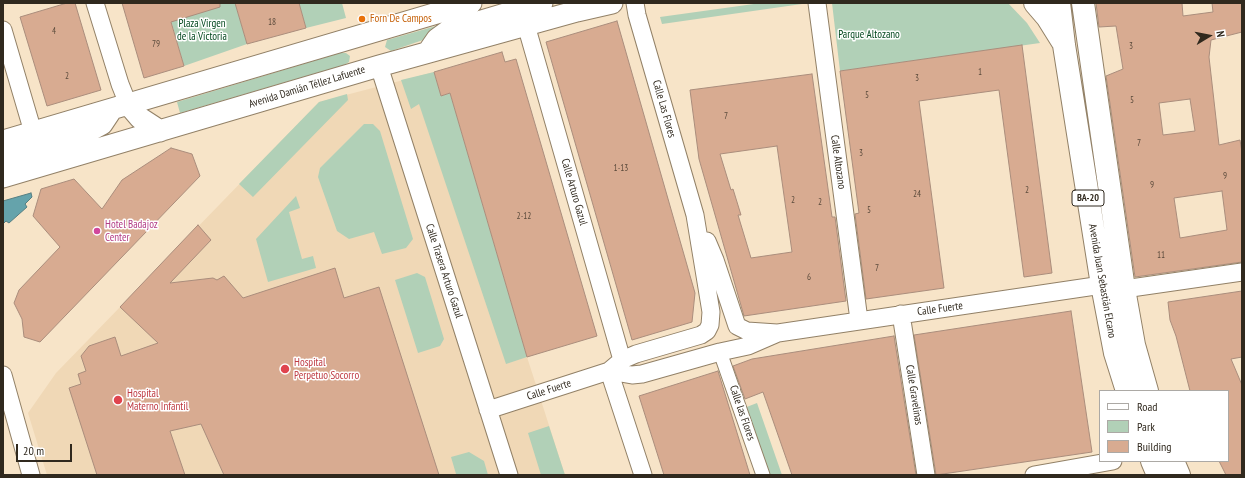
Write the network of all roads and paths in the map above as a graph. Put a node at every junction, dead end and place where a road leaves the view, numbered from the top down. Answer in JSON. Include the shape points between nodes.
{"nodes":[{"id":1,"x":96,"y":3,"type":"edge"},
{"id":2,"x":472,"y":3,"type":"edge"},
{"id":3,"x":542,"y":3,"type":"edge"},
{"id":4,"x":612,"y":3,"type":"edge"},
{"id":5,"x":635,"y":3,"type":"edge"},
{"id":6,"x":817,"y":3,"type":"edge"},
{"id":7,"x":1035,"y":3,"type":"edge"},
{"id":8,"x":1059,"y":3,"type":"edge"},
{"id":9,"x":1083,"y":3,"type":"edge"},
{"id":10,"x":526,"y":25,"type":"junction"},
{"id":11,"x":3,"y":30,"type":"edge"},
{"id":12,"x":346,"y":40,"type":"junction"},
{"id":13,"x":1064,"y":45,"type":"junction"},
{"id":14,"x":428,"y":52,"type":"junction"},
{"id":15,"x":379,"y":66,"type":"junction"},
{"id":16,"x":120,"y":107,"type":"junction"},
{"id":17,"x":160,"y":131,"type":"junction"},
{"id":18,"x":33,"y":132,"type":"junction"},
{"id":19,"x":3,"y":141,"type":"edge"},
{"id":20,"x":3,"y":156,"type":"edge"},
{"id":21,"x":3,"y":177,"type":"edge"},
{"id":22,"x":695,"y":215,"type":"junction"},
{"id":23,"x":1242,"y":272,"type":"edge"},
{"id":24,"x":1102,"y":285,"type":"junction"},
{"id":25,"x":1124,"y":288,"type":"junction"},
{"id":26,"x":901,"y":314,"type":"junction"},
{"id":27,"x":859,"y":320,"type":"junction"},
{"id":28,"x":737,"y":326,"type":"joint"},
{"id":29,"x":778,"y":333,"type":"junction"},
{"id":30,"x":701,"y":335,"type":"joint"},
{"id":31,"x":720,"y":352,"type":"junction"},
{"id":32,"x":622,"y":360,"type":"junction"},
{"id":33,"x":609,"y":371,"type":"junction"},
{"id":34,"x":3,"y":375,"type":"edge"},
{"id":35,"x":1127,"y":390,"type":"edge"},
{"id":36,"x":1147,"y":390,"type":"edge"},
{"id":37,"x":488,"y":410,"type":"junction"},
{"id":38,"x":1108,"y":462,"type":"edge"},
{"id":39,"x":1112,"y":462,"type":"edge"},
{"id":40,"x":1152,"y":462,"type":"edge"},
{"id":41,"x":1173,"y":462,"type":"edge"},
{"id":42,"x":31,"y":475,"type":"edge"},
{"id":43,"x":509,"y":475,"type":"edge"},
{"id":44,"x":643,"y":475,"type":"edge"},
{"id":45,"x":764,"y":475,"type":"edge"},
{"id":46,"x":926,"y":475,"type":"edge"},
{"id":47,"x":1039,"y":475,"type":"edge"},
{"id":48,"x":1092,"y":475,"type":"edge"},
{"id":49,"x":1158,"y":475,"type":"edge"},
{"id":50,"x":1179,"y":475,"type":"edge"}],
"edges":[{"from":1,"to":16,"type":"street","via":[[120,84]]},
{"from":2,"to":12,"type":"street"},
{"from":3,"to":14,"type":"street","via":[[448,30],[437,39]]},
{"from":4,"to":10,"type":"street","name":"Avenida Damián Téllez Lafuente"},
{"from":5,"to":22,"type":"street","name":"Calle Las Flores","via":[[636,15]]},
{"from":6,"to":27,"type":"street","name":"Calle Altozano"},
{"from":7,"to":13,"type":"highway"},
{"from":8,"to":13,"type":"highway","name":"Avenida Juan Sebastián Elcano","number":"BA-20"},
{"from":9,"to":25,"type":"highway","name":"Avenida Juan Sebastián Elcano","number":"BA-20"},
{"from":10,"to":14,"type":"street","name":"Avenida Damián Téllez Lafuente"},
{"from":10,"to":32,"type":"street","name":"Calle Arturo Gazul"},
{"from":11,"to":18,"type":"street"},
{"from":12,"to":15,"type":"street","via":[[364,50]]},
{"from":12,"to":16,"type":"street"},
{"from":13,"to":24,"type":"highway","name":"Avenida Juan Sebastián Elcano","number":"BA-20"},
{"from":14,"to":15,"type":"street","name":"Avenida Damián Téllez Lafuente"},
{"from":15,"to":17,"type":"street","name":"Avenida Damián Téllez Lafuente"},
{"from":15,"to":37,"type":"street","name":"Calle Trasera Arturo Gazul"},
{"from":16,"to":17,"type":"street"},
{"from":16,"to":18,"type":"street"},
{"from":16,"to":20,"type":"street","via":[[94,129]]},
{"from":17,"to":21,"type":"street","name":"Avenida Damián Téllez Lafuente"},
{"from":18,"to":19,"type":"street"},
{"from":22,"to":28,"type":"street","name":"Calle Las Flores","via":[[715,260]]},
{"from":22,"to":30,"type":"street","name":"Calle Las Flores","via":[[712,312],[710,325]]},
{"from":23,"to":25,"type":"street"},
{"from":24,"to":26,"type":"street","name":"Calle Fuerte"},
{"from":24,"to":35,"type":"highway","name":"Avenida Juan Sebastián Elcano","number":"BA-20","via":[[1115,353]]},
{"from":25,"to":36,"type":"highway","name":"Avenida Juan Sebastián Elcano","number":"BA-20","via":[[1134,345]]},
{"from":26,"to":27,"type":"street","name":"Calle Fuerte"},
{"from":26,"to":46,"type":"street","name":"Calle Gravelinas"},
{"from":27,"to":29,"type":"street","name":"Calle Fuerte"},
{"from":28,"to":29,"type":"street","name":"Calle Fuerte","via":[[747,331]]},
{"from":29,"to":31,"type":"street","name":"Calle Fuerte","via":[[757,343]]},
{"from":30,"to":32,"type":"street","name":"Calle Fuerte"},
{"from":31,"to":33,"type":"street","name":"Calle Fuerte","via":[[642,374]]},
{"from":31,"to":45,"type":"street","name":"Calle las Flores"},
{"from":32,"to":33,"type":"street","name":"Calle Fuerte"},
{"from":33,"to":37,"type":"street","name":"Calle Fuerte"},
{"from":33,"to":44,"type":"street"},
{"from":34,"to":42,"type":"street"},
{"from":37,"to":43,"type":"street","name":"Calle Trasera Arturo Gazul"},
{"from":38,"to":47,"type":"street"},
{"from":39,"to":48,"type":"street"},
{"from":40,"to":49,"type":"highway"},
{"from":41,"to":50,"type":"highway"}]}
